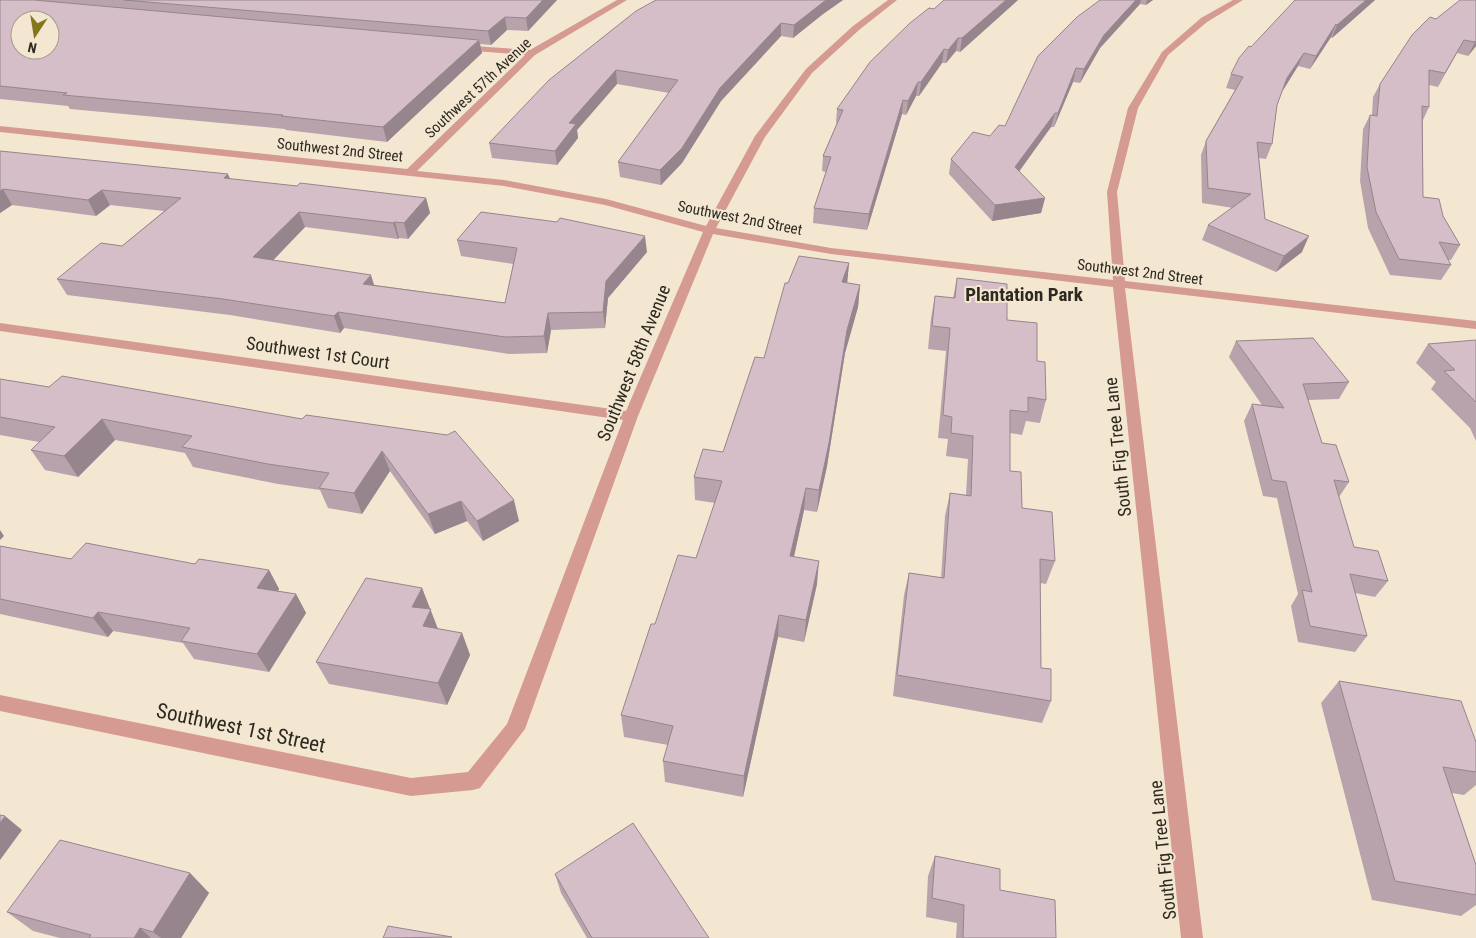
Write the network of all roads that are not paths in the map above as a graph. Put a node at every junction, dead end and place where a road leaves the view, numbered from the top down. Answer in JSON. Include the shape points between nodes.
{"nodes":[{"id":1,"x":622,"y":0,"type":"edge"},
{"id":2,"x":893,"y":0,"type":"edge"},
{"id":3,"x":1240,"y":0,"type":"edge"},
{"id":4,"x":453,"y":46,"type":"edge"},
{"id":5,"x":532,"y":53,"type":"junction"},
{"id":6,"x":0,"y":129,"type":"edge"},
{"id":7,"x":409,"y":172,"type":"junction"},
{"id":8,"x":709,"y":230,"type":"junction"},
{"id":9,"x":1119,"y":285,"type":"junction"},
{"id":10,"x":1476,"y":325,"type":"edge"},
{"id":11,"x":0,"y":327,"type":"edge"},
{"id":12,"x":631,"y":416,"type":"junction"},
{"id":13,"x":0,"y":703,"type":"edge"},
{"id":14,"x":473,"y":781,"type":"joint"},
{"id":15,"x":1192,"y":938,"type":"edge"}],
"edges":[{"from":1,"to":5,"type":"street","name":"Southwest 57th Avenue"},
{"from":2,"to":8,"type":"street","name":"Southwest 58th Avenue","via":[[856,28],[809,71],[760,136]]},
{"from":3,"to":9,"type":"street","name":"South Fig Tree Lane","via":[[1204,20],[1165,54],[1132,108],[1112,192]]},
{"from":4,"to":5,"type":"street"},
{"from":5,"to":7,"type":"street","name":"Southwest 57th Avenue"},
{"from":6,"to":7,"type":"street","name":"Southwest 2nd Street"},
{"from":7,"to":8,"type":"street","name":"Southwest 2nd Street","via":[[504,183],[606,202]]},
{"from":8,"to":9,"type":"street","name":"Southwest 2nd Street","via":[[831,251]]},
{"from":8,"to":12,"type":"street","name":"Southwest 58th Avenue"},
{"from":9,"to":10,"type":"street","name":"Southwest 2nd Street"},
{"from":9,"to":15,"type":"street","name":"South Fig Tree Lane"},
{"from":11,"to":12,"type":"street","name":"Southwest 1st Court"},
{"from":12,"to":14,"type":"street","name":"Southwest 58th Avenue","via":[[515,729]]},
{"from":13,"to":14,"type":"street","name":"Southwest 1st Street","via":[[411,787]]}]}
